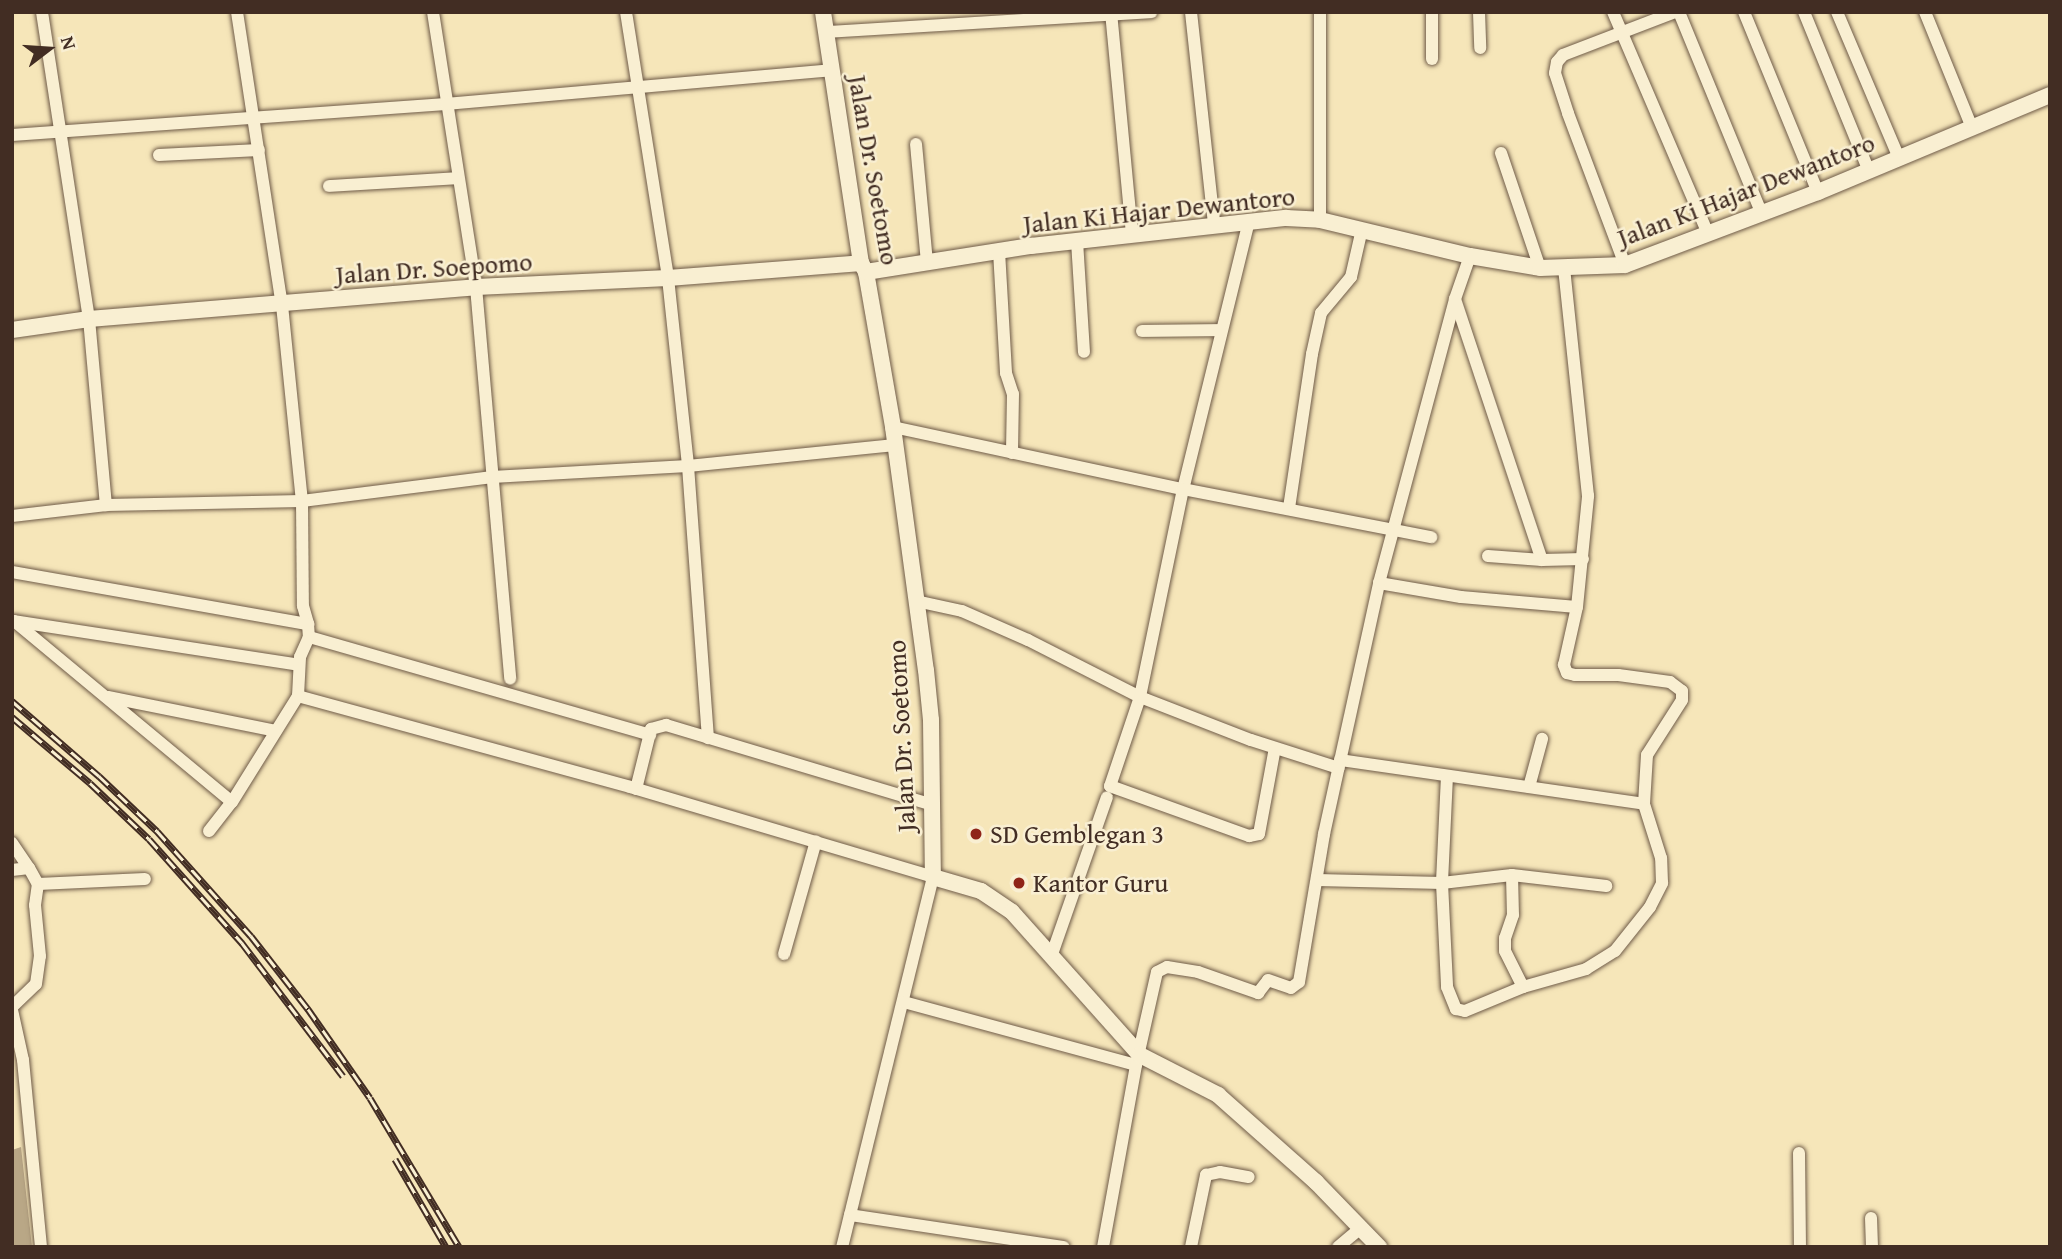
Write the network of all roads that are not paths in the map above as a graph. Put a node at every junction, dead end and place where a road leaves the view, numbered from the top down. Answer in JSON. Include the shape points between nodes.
{"nodes":[{"id":1,"x":41,"y":12,"type":"edge"},
{"id":2,"x":237,"y":12,"type":"edge"},
{"id":3,"x":433,"y":12,"type":"edge"},
{"id":4,"x":626,"y":12,"type":"edge"},
{"id":5,"x":823,"y":12,"type":"edge"},
{"id":6,"x":1151,"y":12,"type":"edge"},
{"id":7,"x":1191,"y":12,"type":"edge"},
{"id":8,"x":1320,"y":12,"type":"edge"},
{"id":9,"x":1432,"y":12,"type":"edge"},
{"id":10,"x":1479,"y":12,"type":"edge"},
{"id":11,"x":1613,"y":12,"type":"edge"},
{"id":12,"x":1677,"y":12,"type":"edge"},
{"id":13,"x":1744,"y":12,"type":"edge"},
{"id":14,"x":1804,"y":12,"type":"edge"},
{"id":15,"x":1837,"y":12,"type":"edge"},
{"id":16,"x":1925,"y":12,"type":"edge"},
{"id":17,"x":1111,"y":14,"type":"edge"},
{"id":18,"x":827,"y":32,"type":"junction"},
{"id":19,"x":1622,"y":33,"type":"junction"},
{"id":20,"x":1480,"y":48,"type":"dead end"},
{"id":21,"x":1432,"y":59,"type":"dead end"},
{"id":22,"x":831,"y":70,"type":"junction"},
{"id":23,"x":638,"y":86,"type":"junction"},
{"id":24,"x":2050,"y":95,"type":"edge"},
{"id":25,"x":446,"y":104,"type":"junction"},
{"id":26,"x":254,"y":117,"type":"junction"},
{"id":27,"x":1972,"y":128,"type":"junction"},
{"id":28,"x":60,"y":130,"type":"junction"},
{"id":29,"x":12,"y":135,"type":"edge"},
{"id":30,"x":916,"y":144,"type":"dead end"},
{"id":31,"x":259,"y":150,"type":"junction"},
{"id":32,"x":1501,"y":153,"type":"dead end"},
{"id":33,"x":159,"y":155,"type":"dead end"},
{"id":34,"x":1899,"y":158,"type":"junction"},
{"id":35,"x":1868,"y":171,"type":"junction"},
{"id":36,"x":458,"y":178,"type":"junction"},
{"id":37,"x":329,"y":186,"type":"dead end"},
{"id":38,"x":1818,"y":192,"type":"junction"},
{"id":39,"x":1762,"y":214,"type":"junction"},
{"id":40,"x":1320,"y":220,"type":"junction"},
{"id":41,"x":1249,"y":221,"type":"junction"},
{"id":42,"x":1214,"y":225,"type":"junction"},
{"id":43,"x":1362,"y":229,"type":"junction"},
{"id":44,"x":1132,"y":234,"type":"junction"},
{"id":45,"x":1709,"y":234,"type":"junction"},
{"id":46,"x":1077,"y":241,"type":"junction"},
{"id":47,"x":999,"y":250,"type":"junction"},
{"id":48,"x":1470,"y":256,"type":"junction"},
{"id":49,"x":927,"y":262,"type":"junction"},
{"id":50,"x":1625,"y":265,"type":"junction"},
{"id":51,"x":864,"y":268,"type":"junction"},
{"id":52,"x":1540,"y":268,"type":"junction"},
{"id":53,"x":1564,"y":268,"type":"junction"},
{"id":54,"x":668,"y":278,"type":"junction"},
{"id":55,"x":476,"y":287,"type":"junction"},
{"id":56,"x":1455,"y":299,"type":"junction"},
{"id":57,"x":282,"y":305,"type":"junction"},
{"id":58,"x":89,"y":319,"type":"junction"},
{"id":59,"x":12,"y":330,"type":"edge"},
{"id":60,"x":1221,"y":330,"type":"junction"},
{"id":61,"x":1142,"y":331,"type":"dead end"},
{"id":62,"x":1084,"y":352,"type":"dead end"},
{"id":63,"x":893,"y":427,"type":"junction"},
{"id":64,"x":895,"y":445,"type":"junction"},
{"id":65,"x":1012,"y":453,"type":"junction"},
{"id":66,"x":688,"y":466,"type":"junction"},
{"id":67,"x":492,"y":477,"type":"junction"},
{"id":68,"x":1183,"y":489,"type":"junction"},
{"id":69,"x":302,"y":501,"type":"junction"},
{"id":70,"x":106,"y":505,"type":"junction"},
{"id":71,"x":1289,"y":508,"type":"junction"},
{"id":72,"x":12,"y":516,"type":"edge"},
{"id":73,"x":1394,"y":528,"type":"junction"},
{"id":74,"x":1431,"y":537,"type":"dead end"},
{"id":75,"x":1488,"y":556,"type":"dead end"},
{"id":76,"x":1583,"y":559,"type":"junction"},
{"id":77,"x":1542,"y":560,"type":"junction"},
{"id":78,"x":12,"y":572,"type":"edge"},
{"id":79,"x":1379,"y":583,"type":"junction"},
{"id":80,"x":916,"y":601,"type":"junction"},
{"id":81,"x":1577,"y":607,"type":"junction"},
{"id":82,"x":13,"y":621,"type":"edge"},
{"id":83,"x":309,"y":631,"type":"junction"},
{"id":84,"x":299,"y":665,"type":"junction"},
{"id":85,"x":510,"y":679,"type":"dead end"},
{"id":86,"x":298,"y":696,"type":"junction"},
{"id":87,"x":104,"y":697,"type":"junction"},
{"id":88,"x":1140,"y":697,"type":"junction"},
{"id":89,"x":276,"y":731,"type":"junction"},
{"id":90,"x":650,"y":735,"type":"junction"},
{"id":91,"x":708,"y":738,"type":"junction"},
{"id":92,"x":1542,"y":739,"type":"dead end"},
{"id":93,"x":1275,"y":748,"type":"junction"},
{"id":94,"x":1340,"y":764,"type":"junction"},
{"id":95,"x":1447,"y":776,"type":"junction"},
{"id":96,"x":1530,"y":787,"type":"junction"},
{"id":97,"x":636,"y":789,"type":"junction"},
{"id":98,"x":1107,"y":797,"type":"dead end"},
{"id":99,"x":232,"y":802,"type":"junction"},
{"id":100,"x":930,"y":804,"type":"junction"},
{"id":101,"x":1644,"y":804,"type":"junction"},
{"id":102,"x":209,"y":831,"type":"dead end"},
{"id":103,"x":816,"y":841,"type":"junction"},
{"id":104,"x":12,"y":843,"type":"edge"},
{"id":105,"x":29,"y":868,"type":"junction"},
{"id":106,"x":12,"y":870,"type":"edge"},
{"id":107,"x":1512,"y":875,"type":"junction"},
{"id":108,"x":933,"y":877,"type":"junction"},
{"id":109,"x":145,"y":879,"type":"dead end"},
{"id":110,"x":1317,"y":880,"type":"junction"},
{"id":111,"x":1442,"y":883,"type":"junction"},
{"id":112,"x":37,"y":884,"type":"junction"},
{"id":113,"x":1606,"y":886,"type":"dead end"},
{"id":114,"x":784,"y":954,"type":"dead end"},
{"id":115,"x":1052,"y":954,"type":"junction"},
{"id":116,"x":1523,"y":987,"type":"junction"},
{"id":117,"x":904,"y":1002,"type":"junction"},
{"id":118,"x":12,"y":1009,"type":"edge"},
{"id":119,"x":1138,"y":1060,"type":"junction"},
{"id":120,"x":1799,"y":1153,"type":"dead end"},
{"id":121,"x":1250,"y":1177,"type":"dead end"},
{"id":122,"x":850,"y":1215,"type":"junction"},
{"id":123,"x":1871,"y":1219,"type":"dead end"},
{"id":124,"x":1362,"y":1228,"type":"junction"},
{"id":125,"x":1006,"y":1243,"type":"edge"},
{"id":126,"x":41,"y":1247,"type":"edge"},
{"id":127,"x":842,"y":1247,"type":"edge"},
{"id":128,"x":1065,"y":1247,"type":"edge"},
{"id":129,"x":1103,"y":1247,"type":"edge"},
{"id":130,"x":1191,"y":1247,"type":"edge"},
{"id":131,"x":1338,"y":1247,"type":"edge"},
{"id":132,"x":1379,"y":1247,"type":"edge"},
{"id":133,"x":1800,"y":1247,"type":"edge"},
{"id":134,"x":1872,"y":1247,"type":"edge"}],
"edges":[{"from":1,"to":28,"type":"street"},
{"from":2,"to":26,"type":"street"},
{"from":3,"to":25,"type":"street"},
{"from":4,"to":23,"type":"street"},
{"from":5,"to":18,"type":"street","name":"Jalan Dr. Soetomo"},
{"from":6,"to":17,"type":"street"},
{"from":7,"to":42,"type":"street"},
{"from":8,"to":40,"type":"street"},
{"from":9,"to":21,"type":"street"},
{"from":10,"to":20,"type":"street"},
{"from":11,"to":19,"type":"street"},
{"from":12,"to":19,"type":"street"},
{"from":12,"to":39,"type":"street"},
{"from":13,"to":38,"type":"street"},
{"from":14,"to":35,"type":"street"},
{"from":15,"to":34,"type":"street"},
{"from":16,"to":27,"type":"street"},
{"from":17,"to":18,"type":"street"},
{"from":17,"to":44,"type":"street"},
{"from":18,"to":22,"type":"street","name":"Jalan Dr. Soetomo"},
{"from":19,"to":45,"type":"street"},
{"from":19,"to":50,"type":"street","via":[[1563,55],[1555,73]]},
{"from":22,"to":23,"type":"street"},
{"from":22,"to":51,"type":"street","name":"Jalan Dr. Soetomo"},
{"from":23,"to":25,"type":"street"},
{"from":23,"to":54,"type":"street"},
{"from":24,"to":27,"type":"street","name":"Jalan Ki Hajar Dewantoro"},
{"from":25,"to":26,"type":"street"},
{"from":25,"to":36,"type":"street"},
{"from":26,"to":28,"type":"street"},
{"from":26,"to":31,"type":"street"},
{"from":27,"to":34,"type":"street","name":"Jalan Ki Hajar Dewantoro"},
{"from":28,"to":29,"type":"street"},
{"from":28,"to":58,"type":"street"},
{"from":30,"to":49,"type":"street"},
{"from":31,"to":33,"type":"street"},
{"from":31,"to":57,"type":"street"},
{"from":32,"to":52,"type":"street"},
{"from":34,"to":35,"type":"street","name":"Jalan Ki Hajar Dewantoro"},
{"from":35,"to":38,"type":"street","name":"Jalan Ki Hajar Dewantoro"},
{"from":36,"to":37,"type":"street"},
{"from":36,"to":55,"type":"street"},
{"from":38,"to":39,"type":"street","name":"Jalan Ki Hajar Dewantoro"},
{"from":39,"to":45,"type":"street","name":"Jalan Ki Hajar Dewantoro"},
{"from":40,"to":41,"type":"street","name":"Jalan Ki Hajar Dewantoro"},
{"from":40,"to":43,"type":"street","name":"Jalan Ki Hajar Dewantoro"},
{"from":41,"to":42,"type":"street","name":"Jalan Ki Hajar Dewantoro"},
{"from":41,"to":60,"type":"street"},
{"from":42,"to":44,"type":"street","name":"Jalan Ki Hajar Dewantoro"},
{"from":43,"to":48,"type":"street","name":"Jalan Ki Hajar Dewantoro"},
{"from":43,"to":71,"type":"street","via":[[1351,277],[1321,313]]},
{"from":44,"to":46,"type":"street","name":"Jalan Ki Hajar Dewantoro"},
{"from":45,"to":50,"type":"street","name":"Jalan Ki Hajar Dewantoro"},
{"from":46,"to":47,"type":"street","name":"Jalan Ki Hajar Dewantoro"},
{"from":46,"to":62,"type":"street"},
{"from":47,"to":49,"type":"street","name":"Jalan Ki Hajar Dewantoro"},
{"from":47,"to":65,"type":"street","via":[[1006,373],[1013,394]]},
{"from":48,"to":52,"type":"street","name":"Jalan Ki Hajar Dewantoro"},
{"from":48,"to":56,"type":"street"},
{"from":49,"to":51,"type":"street","name":"Jalan Ki Hajar Dewantoro"},
{"from":50,"to":53,"type":"street","name":"Jalan Ki Hajar Dewantoro"},
{"from":51,"to":54,"type":"street","name":"Jalan Dr. Soepomo"},
{"from":51,"to":63,"type":"street","name":"Jalan Dr. Soetomo"},
{"from":52,"to":53,"type":"street","name":"Jalan Ki Hajar Dewantoro"},
{"from":53,"to":76,"type":"street","via":[[1588,496]]},
{"from":54,"to":55,"type":"street","name":"Jalan Dr. Soepomo"},
{"from":54,"to":66,"type":"street"},
{"from":55,"to":57,"type":"street","name":"Jalan Dr. Soepomo"},
{"from":55,"to":67,"type":"street"},
{"from":56,"to":73,"type":"street"},
{"from":56,"to":77,"type":"street"},
{"from":57,"to":58,"type":"street","name":"Jalan Dr. Soepomo"},
{"from":57,"to":69,"type":"street"},
{"from":58,"to":59,"type":"street","name":"Jalan Dr. Soepomo"},
{"from":58,"to":70,"type":"street"},
{"from":60,"to":61,"type":"street"},
{"from":60,"to":68,"type":"street"},
{"from":63,"to":64,"type":"street","name":"Jalan Dr. Soetomo"},
{"from":63,"to":65,"type":"street"},
{"from":64,"to":66,"type":"street"},
{"from":64,"to":80,"type":"street","name":"Jalan Dr. Soetomo"},
{"from":65,"to":68,"type":"street"},
{"from":66,"to":67,"type":"street"},
{"from":66,"to":91,"type":"street"},
{"from":67,"to":69,"type":"street"},
{"from":67,"to":85,"type":"street"},
{"from":68,"to":71,"type":"street"},
{"from":68,"to":88,"type":"street"},
{"from":69,"to":70,"type":"street"},
{"from":69,"to":83,"type":"street","via":[[303,606]]},
{"from":70,"to":72,"type":"street"},
{"from":71,"to":73,"type":"street"},
{"from":73,"to":74,"type":"street"},
{"from":73,"to":79,"type":"street"},
{"from":75,"to":77,"type":"street"},
{"from":76,"to":77,"type":"street"},
{"from":76,"to":81,"type":"street"},
{"from":78,"to":83,"type":"street"},
{"from":79,"to":81,"type":"street","via":[[1461,597]]},
{"from":79,"to":94,"type":"street"},
{"from":80,"to":88,"type":"street","via":[[962,611]]},
{"from":80,"to":100,"type":"street","name":"Jalan Dr. Soetomo","via":[[931,719]]},
{"from":81,"to":101,"type":"street","via":[[1564,665],[1567,673],[1670,682],[1682,691],[1682,700],[1647,755]]},
{"from":82,"to":84,"type":"street"},
{"from":82,"to":87,"type":"street"},
{"from":83,"to":84,"type":"street"},
{"from":83,"to":90,"type":"street"},
{"from":84,"to":86,"type":"street"},
{"from":86,"to":89,"type":"street"},
{"from":86,"to":97,"type":"street"},
{"from":87,"to":89,"type":"street"},
{"from":87,"to":99,"type":"street"},
{"from":88,"to":93,"type":"street"},
{"from":88,"to":93,"type":"street","via":[[1111,786],[1249,836],[1259,834]]},
{"from":89,"to":99,"type":"street"},
{"from":90,"to":91,"type":"street","via":[[651,729],[660,725]]},
{"from":90,"to":97,"type":"street"},
{"from":91,"to":100,"type":"street"},
{"from":92,"to":96,"type":"street"},
{"from":93,"to":94,"type":"street"},
{"from":94,"to":95,"type":"street"},
{"from":94,"to":110,"type":"street"},
{"from":95,"to":96,"type":"street"},
{"from":95,"to":111,"type":"street"},
{"from":96,"to":101,"type":"street"},
{"from":97,"to":103,"type":"street"},
{"from":98,"to":115,"type":"street"},
{"from":99,"to":102,"type":"street"},
{"from":100,"to":108,"type":"street","name":"Jalan Dr. Soetomo"},
{"from":101,"to":116,"type":"street","via":[[1664,871],[1650,907],[1615,951],[1586,968]]},
{"from":103,"to":108,"type":"street"},
{"from":103,"to":114,"type":"street"},
{"from":104,"to":105,"type":"street"},
{"from":105,"to":106,"type":"street"},
{"from":105,"to":112,"type":"street"},
{"from":107,"to":111,"type":"street"},
{"from":107,"to":113,"type":"street"},
{"from":107,"to":116,"type":"street","via":[[1513,915],[1505,951]]},
{"from":108,"to":115,"type":"street","via":[[991,896]]},
{"from":108,"to":117,"type":"street"},
{"from":109,"to":112,"type":"street"},
{"from":110,"to":111,"type":"street"},
{"from":110,"to":119,"type":"street","via":[[1297,986],[1268,981],[1258,993],[1198,972],[1163,968],[1153,979]]},
{"from":111,"to":116,"type":"street","via":[[1447,987],[1456,1009],[1465,1011]]},
{"from":112,"to":118,"type":"street","via":[[40,956],[36,984]]},
{"from":115,"to":119,"type":"street"},
{"from":117,"to":119,"type":"street"},
{"from":117,"to":122,"type":"street"},
{"from":118,"to":126,"type":"street","via":[[23,1060]]},
{"from":119,"to":124,"type":"street","via":[[1218,1095]]},
{"from":119,"to":129,"type":"street"},
{"from":120,"to":133,"type":"street"},
{"from":121,"to":130,"type":"street","via":[[1220,1172],[1206,1175]]},
{"from":122,"to":125,"type":"street"},
{"from":122,"to":127,"type":"street"},
{"from":123,"to":134,"type":"street"},
{"from":124,"to":131,"type":"street"},
{"from":124,"to":132,"type":"street"},
{"from":125,"to":128,"type":"street"}]}
